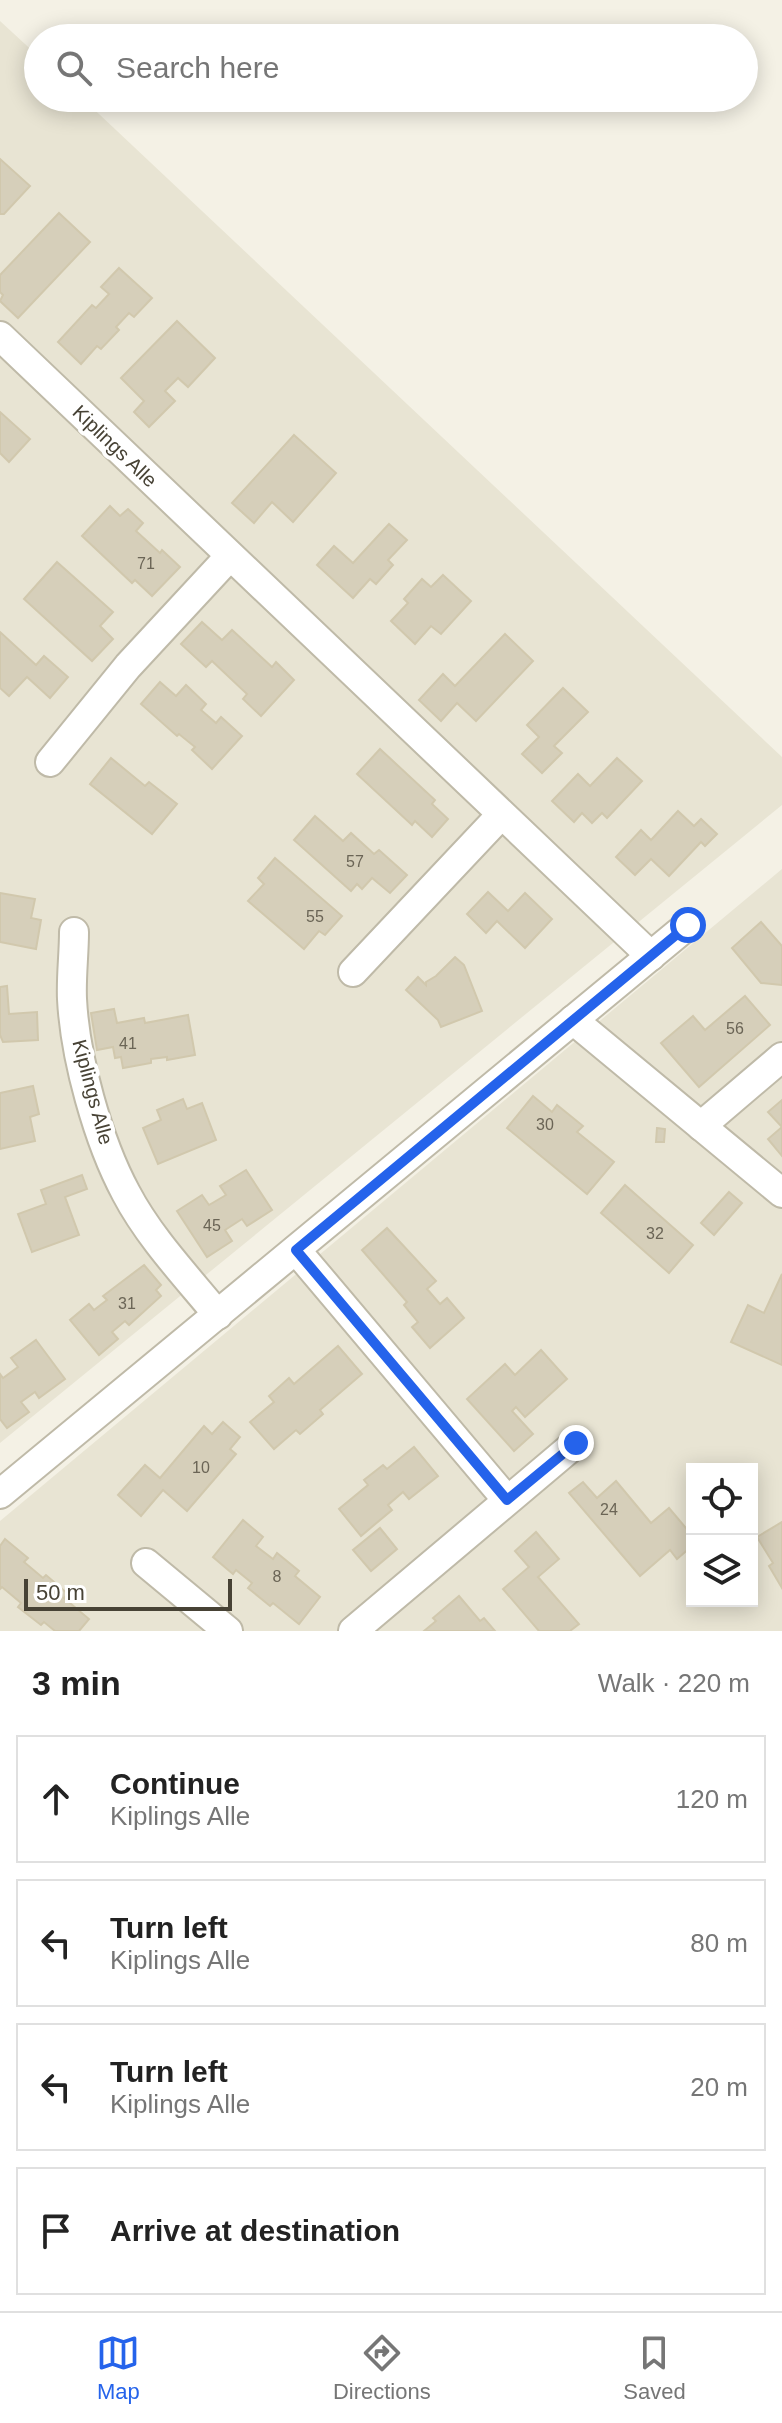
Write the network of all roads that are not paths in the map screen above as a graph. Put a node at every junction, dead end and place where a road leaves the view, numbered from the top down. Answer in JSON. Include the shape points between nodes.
{"nodes":[{"id":1,"x":0,"y":336,"type":"edge"},
{"id":2,"x":230,"y":556,"type":"junction"},
{"id":3,"x":50,"y":762,"type":"dead end"},
{"id":4,"x":501,"y":815,"type":"junction"},
{"id":5,"x":688,"y":925,"type":"dead end"},
{"id":6,"x":74,"y":932,"type":"dead end"},
{"id":7,"x":651,"y":956,"type":"junction"},
{"id":8,"x":353,"y":972,"type":"dead end"},
{"id":9,"x":573,"y":1020,"type":"junction"},
{"id":10,"x":782,"y":1057,"type":"edge"},
{"id":11,"x":701,"y":1126,"type":"junction"},
{"id":12,"x":782,"y":1193,"type":"edge"},
{"id":13,"x":296,"y":1250,"type":"junction"},
{"id":14,"x":218,"y":1315,"type":"junction"},
{"id":15,"x":576,"y":1443,"type":"dead end"},
{"id":16,"x":3,"y":1487,"type":"edge"},
{"id":17,"x":507,"y":1500,"type":"junction"},
{"id":18,"x":146,"y":1563,"type":"dead end"},
{"id":19,"x":228,"y":1631,"type":"edge"},
{"id":20,"x":353,"y":1631,"type":"edge"}],
"edges":[{"from":1,"to":2,"type":"street","name":"Kiplings Alle"},
{"from":2,"to":3,"type":"street","via":[[128,666]]},
{"from":2,"to":4,"type":"street","name":"Kiplings Alle"},
{"from":4,"to":7,"type":"street","name":"Kiplings Alle"},
{"from":4,"to":8,"type":"street"},
{"from":5,"to":7,"type":"street"},
{"from":6,"to":14,"type":"street","name":"Kiplings Alle","via":[[72,1000],[100,1132],[126,1193]]},
{"from":7,"to":9,"type":"street"},
{"from":9,"to":11,"type":"street"},
{"from":9,"to":13,"type":"street"},
{"from":10,"to":11,"type":"street"},
{"from":11,"to":12,"type":"street"},
{"from":13,"to":14,"type":"street"},
{"from":13,"to":17,"type":"street"},
{"from":14,"to":16,"type":"street"},
{"from":15,"to":17,"type":"street"},
{"from":17,"to":20,"type":"street"},
{"from":18,"to":19,"type":"street"}]}
